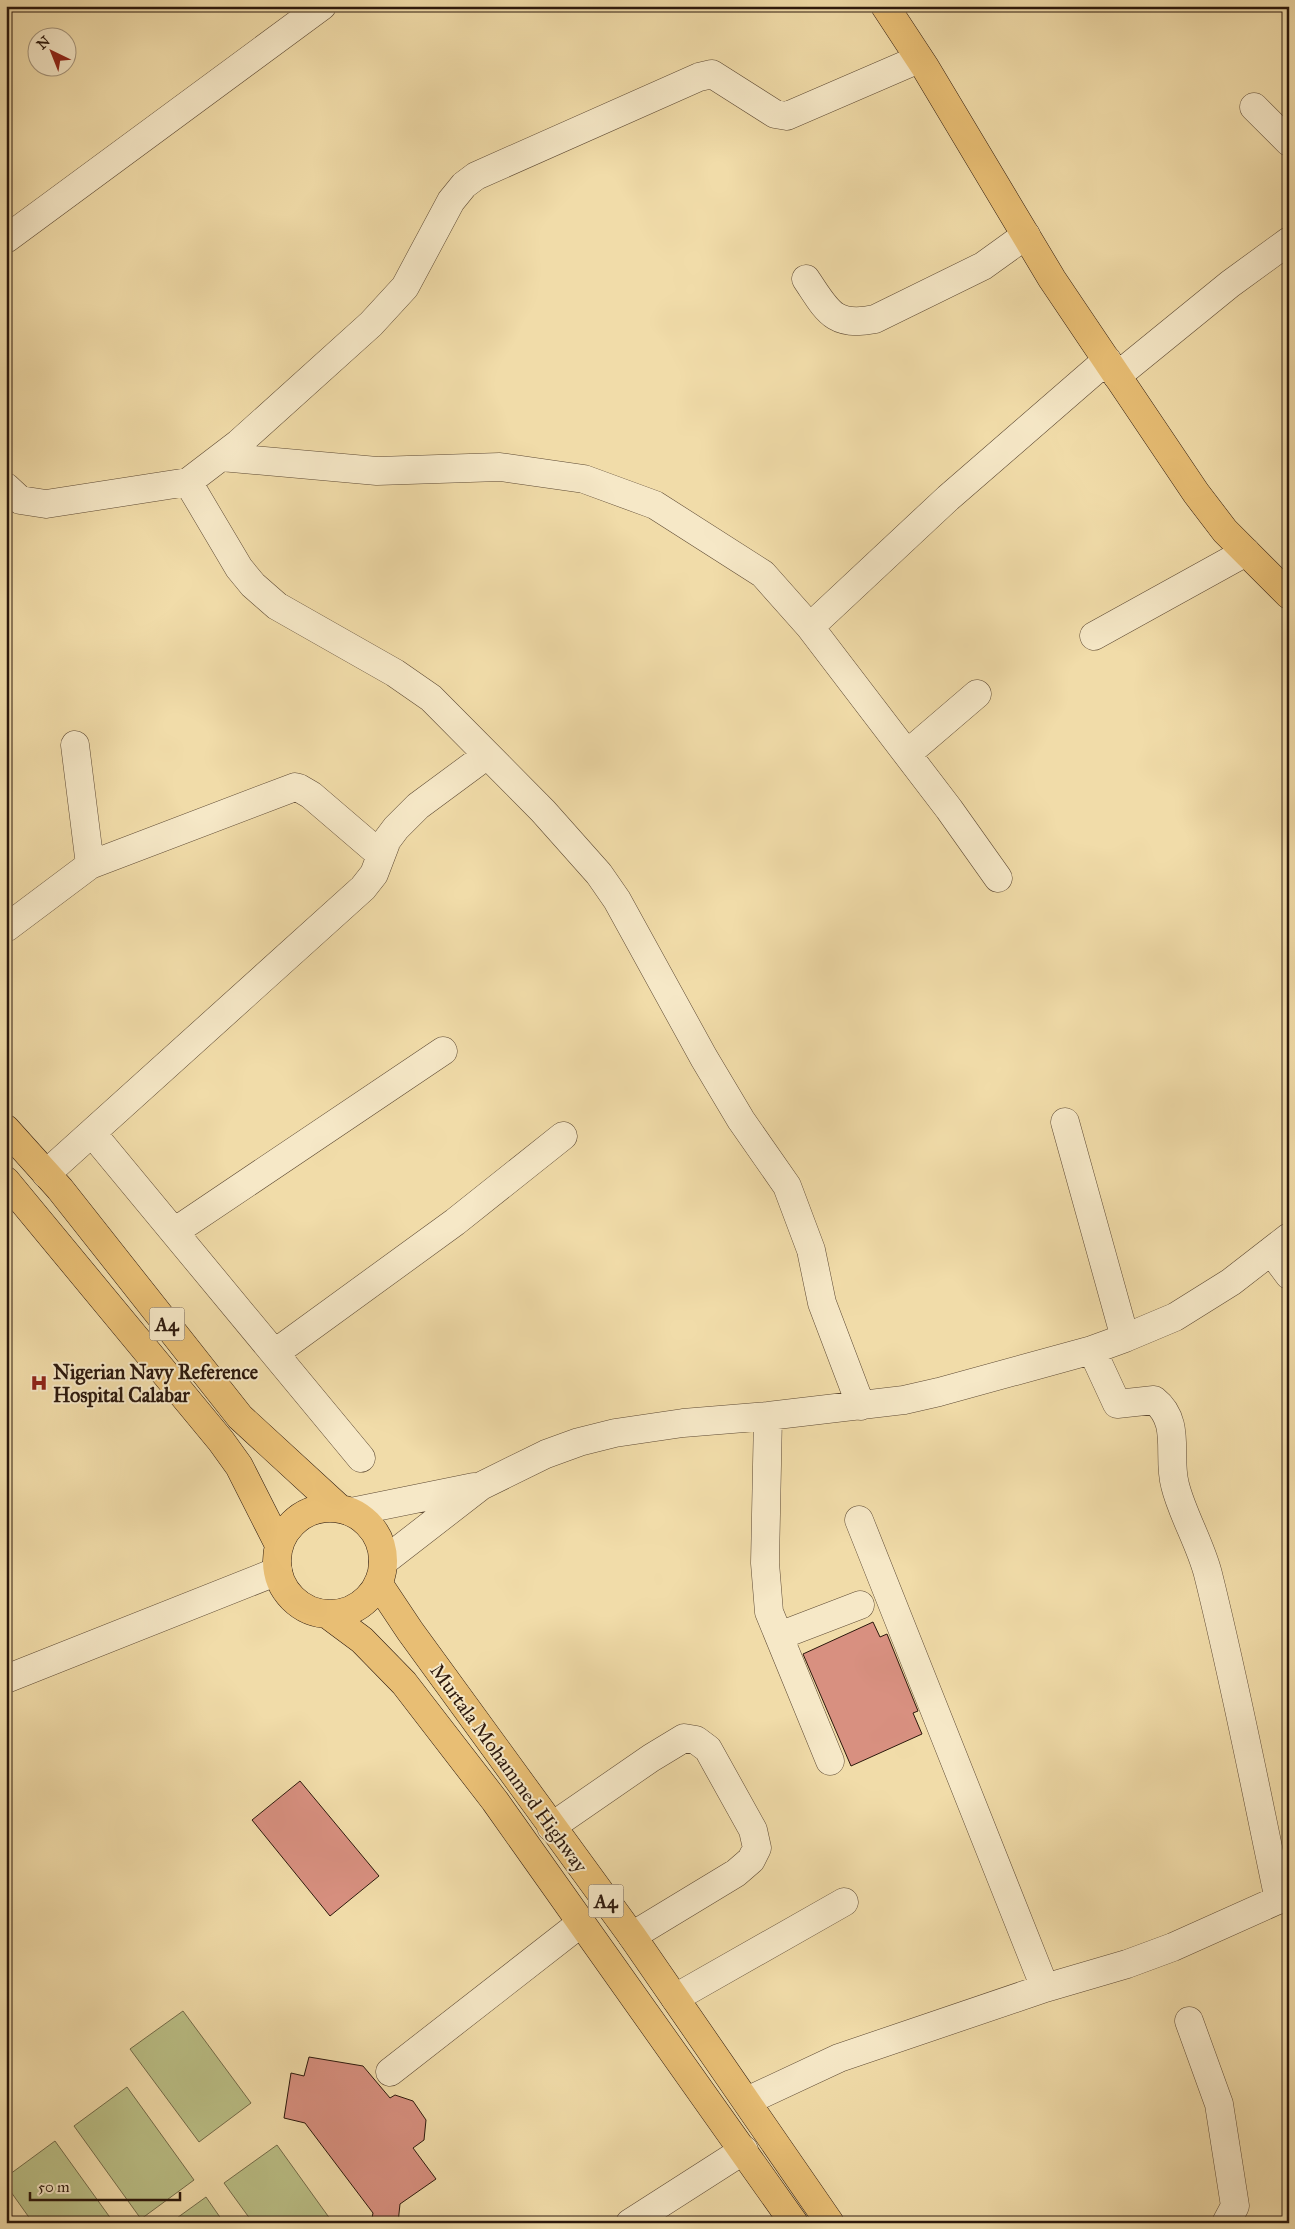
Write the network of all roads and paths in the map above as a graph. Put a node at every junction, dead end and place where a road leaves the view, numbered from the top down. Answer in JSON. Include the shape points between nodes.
{"nodes":[{"id":1,"x":885,"y":6,"type":"edge"},
{"id":2,"x":321,"y":7,"type":"edge"},
{"id":3,"x":919,"y":59,"type":"junction"},
{"id":4,"x":1254,"y":108,"type":"dead end"},
{"id":5,"x":1289,"y":142,"type":"edge"},
{"id":6,"x":1026,"y":235,"type":"junction"},
{"id":7,"x":6,"y":239,"type":"edge"},
{"id":8,"x":1289,"y":241,"type":"edge"},
{"id":9,"x":806,"y":279,"type":"dead end"},
{"id":10,"x":1112,"y":368,"type":"junction"},
{"id":11,"x":221,"y":456,"type":"junction"},
{"id":12,"x":188,"y":482,"type":"junction"},
{"id":13,"x":6,"y":487,"type":"edge"},
{"id":14,"x":1246,"y":552,"type":"junction"},
{"id":15,"x":1289,"y":595,"type":"edge"},
{"id":16,"x":810,"y":627,"type":"junction"},
{"id":17,"x":1094,"y":636,"type":"dead end"},
{"id":18,"x":977,"y":694,"type":"dead end"},
{"id":19,"x":75,"y":745,"type":"dead end"},
{"id":20,"x":907,"y":754,"type":"junction"},
{"id":21,"x":487,"y":755,"type":"junction"},
{"id":22,"x":381,"y":855,"type":"junction"},
{"id":23,"x":90,"y":865,"type":"junction"},
{"id":24,"x":998,"y":878,"type":"dead end"},
{"id":25,"x":6,"y":928,"type":"edge"},
{"id":26,"x":443,"y":1051,"type":"dead end"},
{"id":27,"x":1065,"y":1122,"type":"dead end"},
{"id":28,"x":6,"y":1129,"type":"edge"},
{"id":29,"x":92,"y":1133,"type":"junction"},
{"id":30,"x":563,"y":1136,"type":"dead end"},
{"id":31,"x":46,"y":1174,"type":"junction"},
{"id":32,"x":6,"y":1181,"type":"edge"},
{"id":33,"x":174,"y":1232,"type":"junction"},
{"id":34,"x":1280,"y":1244,"type":"edge"},
{"id":35,"x":1289,"y":1275,"type":"edge"},
{"id":36,"x":1125,"y":1338,"type":"junction"},
{"id":37,"x":1092,"y":1350,"type":"junction"},
{"id":38,"x":275,"y":1353,"type":"junction"},
{"id":39,"x":861,"y":1406,"type":"junction"},
{"id":40,"x":768,"y":1416,"type":"junction"},
{"id":41,"x":361,"y":1458,"type":"dead end"},
{"id":42,"x":481,"y":1486,"type":"junction"},
{"id":43,"x":345,"y":1510,"type":"junction"},
{"id":44,"x":859,"y":1520,"type":"dead end"},
{"id":45,"x":279,"y":1545,"type":"junction"},
{"id":46,"x":278,"y":1571,"type":"junction"},
{"id":47,"x":380,"y":1573,"type":"junction"},
{"id":48,"x":860,"y":1605,"type":"dead end"},
{"id":49,"x":328,"y":1614,"type":"junction"},
{"id":50,"x":779,"y":1636,"type":"junction"},
{"id":51,"x":6,"y":1679,"type":"edge"},
{"id":52,"x":830,"y":1761,"type":"dead end"},
{"id":53,"x":551,"y":1826,"type":"junction"},
{"id":54,"x":1284,"y":1898,"type":"edge"},
{"id":55,"x":844,"y":1902,"type":"dead end"},
{"id":56,"x":582,"y":1923,"type":"junction"},
{"id":57,"x":632,"y":1936,"type":"junction"},
{"id":58,"x":1045,"y":1988,"type":"junction"},
{"id":59,"x":675,"y":1998,"type":"junction"},
{"id":60,"x":1189,"y":2021,"type":"dead end"},
{"id":61,"x":390,"y":2072,"type":"dead end"},
{"id":62,"x":746,"y":2101,"type":"junction"},
{"id":63,"x":744,"y":2150,"type":"junction"},
{"id":64,"x":630,"y":2223,"type":"edge"},
{"id":65,"x":794,"y":2223,"type":"edge"},
{"id":66,"x":830,"y":2223,"type":"edge"},
{"id":67,"x":1226,"y":2223,"type":"edge"}],
"edges":[{"from":1,"to":3,"type":"main road"},
{"from":2,"to":7,"type":"street"},
{"from":3,"to":6,"type":"main road"},
{"from":3,"to":11,"type":"street","via":[[787,116],[775,114],[712,74],[699,77],[476,176],[451,201],[405,287],[371,324]]},
{"from":4,"to":5,"type":"street"},
{"from":6,"to":9,"type":"street","via":[[983,266],[876,319],[862,322],[837,319],[828,312]]},
{"from":6,"to":10,"type":"main road"},
{"from":8,"to":10,"type":"street"},
{"from":10,"to":14,"type":"main road","via":[[1196,493]]},
{"from":10,"to":16,"type":"street","via":[[948,498]]},
{"from":11,"to":12,"type":"street"},
{"from":11,"to":16,"type":"street","via":[[377,471],[500,466],[584,478],[655,505],[763,574]]},
{"from":12,"to":13,"type":"street","via":[[46,504],[20,500]]},
{"from":12,"to":21,"type":"street","via":[[239,568],[253,585],[277,606],[431,698]]},
{"from":14,"to":15,"type":"main road"},
{"from":14,"to":17,"type":"street"},
{"from":16,"to":20,"type":"street"},
{"from":18,"to":20,"type":"street"},
{"from":19,"to":23,"type":"street"},
{"from":20,"to":24,"type":"street"},
{"from":21,"to":22,"type":"street","via":[[418,806],[387,840]]},
{"from":21,"to":39,"type":"street","via":[[581,852],[617,900],[704,1058],[741,1120],[787,1186],[811,1250],[822,1303]]},
{"from":22,"to":23,"type":"street","via":[[311,794],[294,787]]},
{"from":22,"to":29,"type":"street","via":[[374,874],[363,888]]},
{"from":23,"to":25,"type":"street"},
{"from":26,"to":33,"type":"street"},
{"from":27,"to":36,"type":"street"},
{"from":28,"to":31,"type":"main road","number":"A4"},
{"from":29,"to":31,"type":"street"},
{"from":29,"to":33,"type":"street"},
{"from":30,"to":38,"type":"street","via":[[455,1222]]},
{"from":31,"to":43,"type":"main road","number":"A4","via":[[240,1417]]},
{"from":32,"to":45,"type":"main road","number":"A4","via":[[226,1447]]},
{"from":33,"to":38,"type":"street"},
{"from":34,"to":35,"type":"street"},
{"from":34,"to":36,"type":"street","via":[[1232,1282],[1175,1317]]},
{"from":36,"to":37,"type":"street"},
{"from":37,"to":39,"type":"street","via":[[939,1392]]},
{"from":37,"to":54,"type":"street","via":[[1113,1400],[1117,1404],[1154,1400],[1174,1436],[1175,1485],[1208,1574]]},
{"from":38,"to":41,"type":"street"},
{"from":39,"to":40,"type":"street"},
{"from":40,"to":42,"type":"street","via":[[683,1423],[578,1442]]},
{"from":40,"to":50,"type":"street","via":[[765,1563],[769,1612]]},
{"from":42,"to":43,"type":"street"},
{"from":42,"to":47,"type":"street"},
{"from":43,"to":45,"type":"main road","number":"A4","via":[[322,1508],[298,1518],[286,1530]]},
{"from":43,"to":47,"type":"main road","number":"A4","via":[[367,1523],[378,1538]]},
{"from":44,"to":58,"type":"street"},
{"from":45,"to":46,"type":"main road","number":"A4"},
{"from":46,"to":49,"type":"main road","number":"A4","via":[[292,1599],[305,1608]]},
{"from":46,"to":51,"type":"street"},
{"from":47,"to":49,"type":"main road","number":"A4","via":[[370,1596],[358,1606]]},
{"from":47,"to":53,"type":"main road","name":"Murtala Mohammed Highway","number":"A4","via":[[410,1630]]},
{"from":48,"to":50,"type":"street"},
{"from":49,"to":56,"type":"main road","name":"Murtala Mohammed Highway","number":"A4","via":[[362,1640],[404,1683],[495,1801]]},
{"from":50,"to":52,"type":"street"},
{"from":53,"to":57,"type":"main road","name":"Murtala Mohammed Highway","number":"A4"},
{"from":53,"to":57,"type":"street","via":[[684,1738],[696,1740],[708,1749],[753,1830],[757,1848],[751,1860],[736,1873]]},
{"from":54,"to":58,"type":"street","via":[[1128,1964]]},
{"from":55,"to":59,"type":"street"},
{"from":56,"to":61,"type":"street"},
{"from":56,"to":63,"type":"main road","name":"Murtala Mohammed Highway","number":"A4"},
{"from":57,"to":59,"type":"main road","name":"Murtala Mohammed Highway","number":"A4"},
{"from":58,"to":62,"type":"street","via":[[839,2058]]},
{"from":59,"to":62,"type":"main road","name":"Murtala Mohammed Highway","number":"A4"},
{"from":60,"to":67,"type":"street","via":[[1219,2104],[1235,2206]]},
{"from":62,"to":66,"type":"main road","name":"Murtala Mohammed Highway","number":"A4"},
{"from":63,"to":64,"type":"street"},
{"from":63,"to":65,"type":"main road","name":"Murtala Mohammed Highway","number":"A4"}]}
